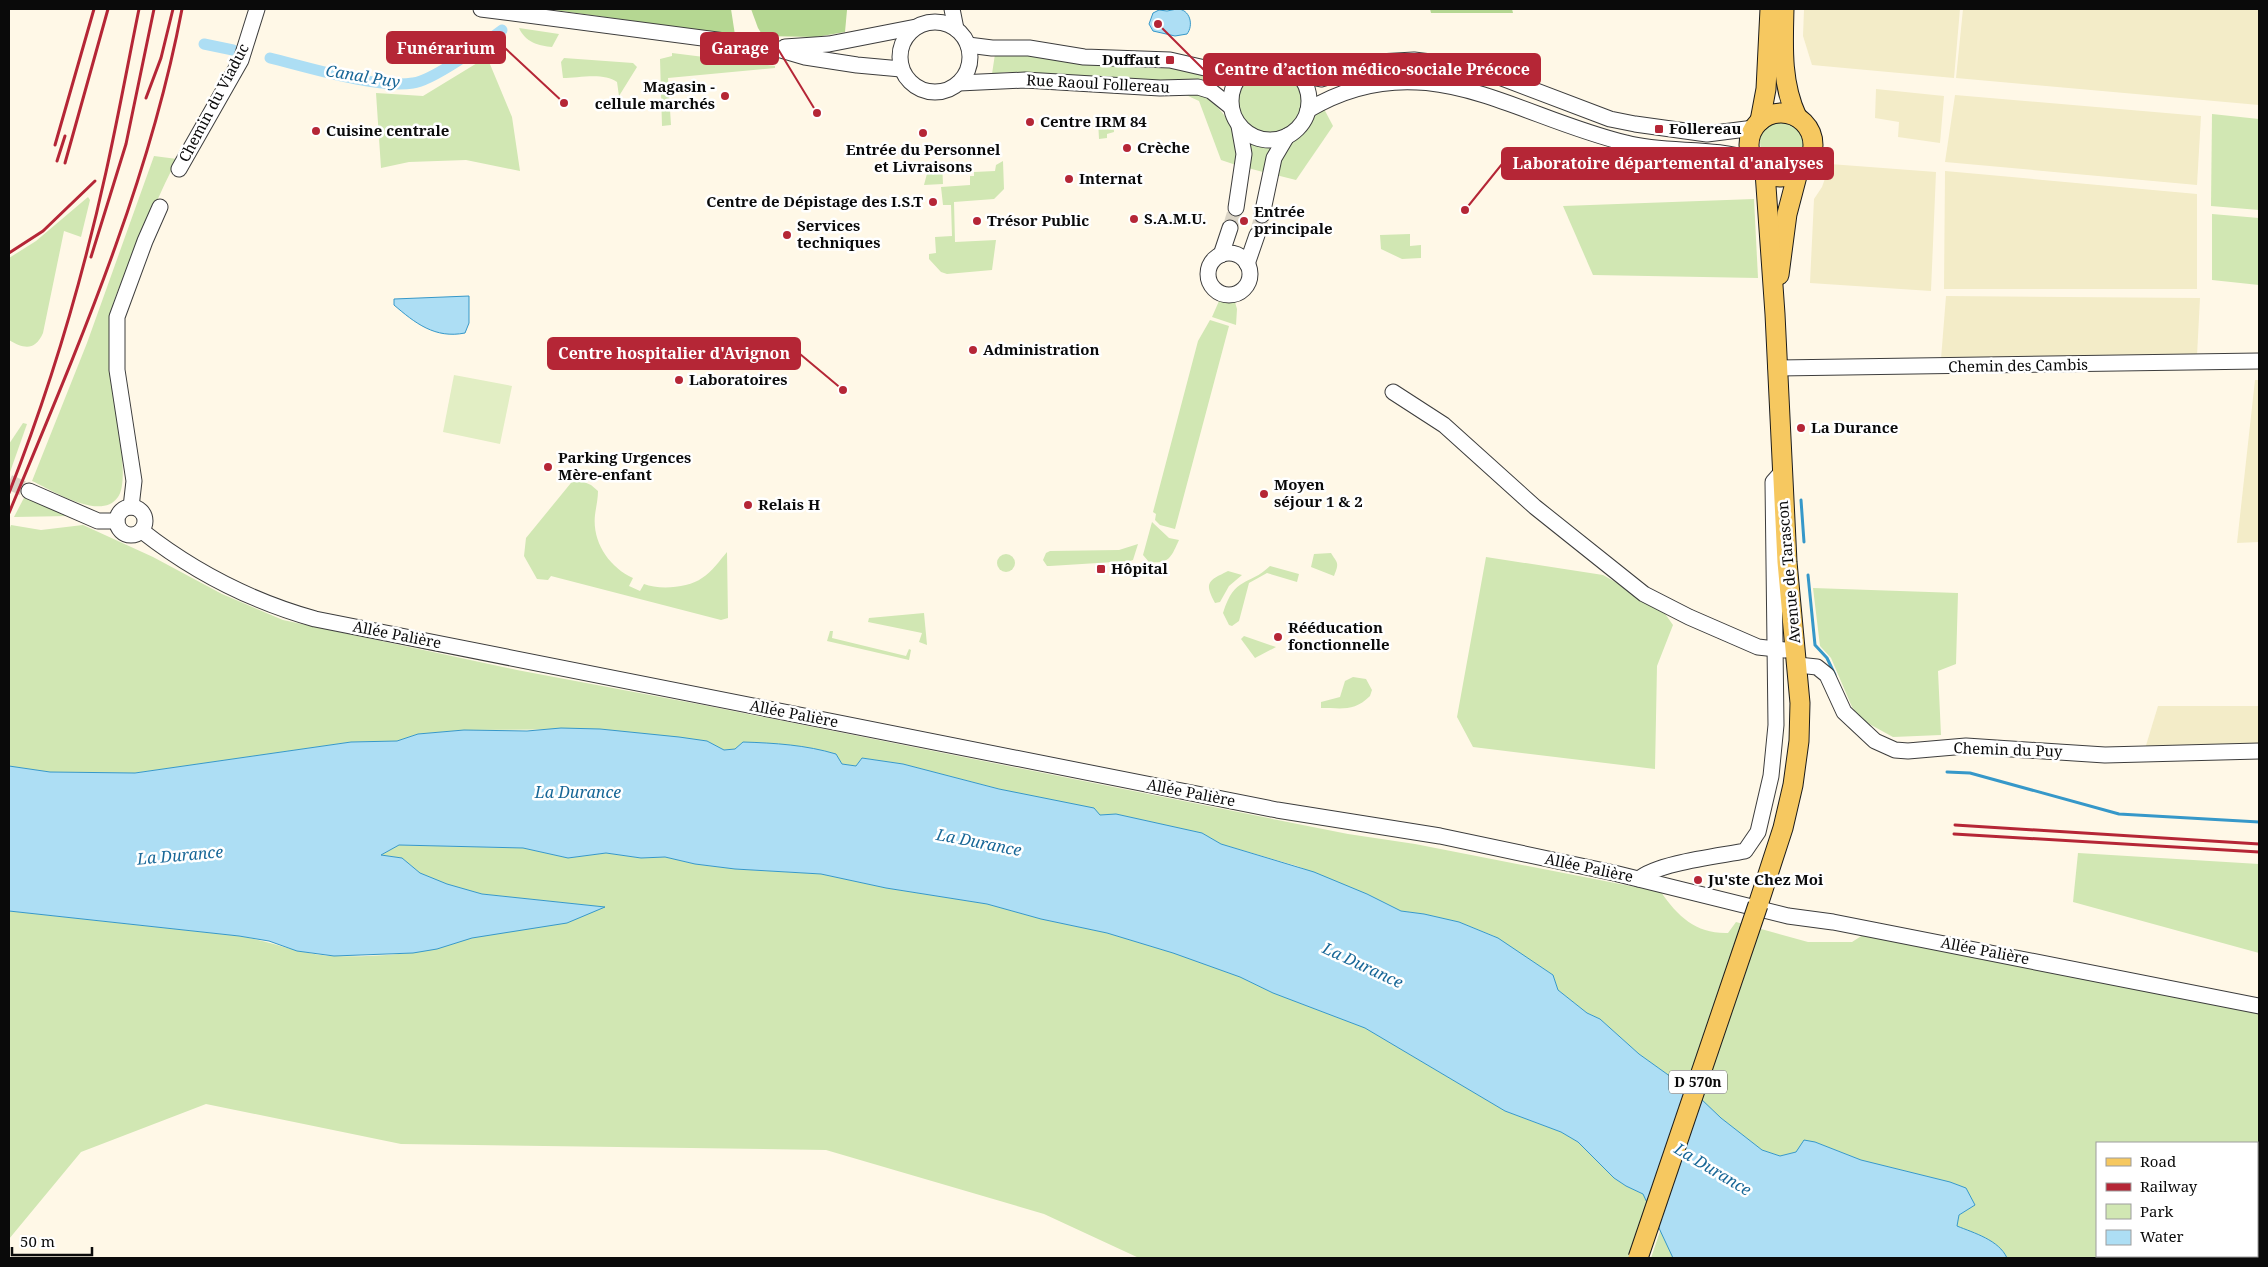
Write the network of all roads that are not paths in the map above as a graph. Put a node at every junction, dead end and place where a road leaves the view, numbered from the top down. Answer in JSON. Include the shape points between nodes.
{"nodes":[{"id":1,"x":257,"y":9,"type":"edge"},
{"id":2,"x":481,"y":9,"type":"edge"},
{"id":3,"x":952,"y":9,"type":"edge"},
{"id":4,"x":1770,"y":9,"type":"edge"},
{"id":5,"x":1784,"y":9,"type":"edge"},
{"id":6,"x":925,"y":19,"type":"edge"},
{"id":7,"x":956,"y":29,"type":"junction"},
{"id":8,"x":968,"y":44,"type":"junction"},
{"id":9,"x":771,"y":47,"type":"junction"},
{"id":10,"x":901,"y":69,"type":"junction"},
{"id":11,"x":1245,"y":70,"type":"junction"},
{"id":12,"x":1300,"y":75,"type":"junction"},
{"id":13,"x":959,"y":83,"type":"junction"},
{"id":14,"x":1231,"y":107,"type":"junction"},
{"id":15,"x":1308,"y":110,"type":"junction"},
{"id":16,"x":1797,"y":117,"type":"junction"},
{"id":17,"x":1757,"y":125,"type":"junction"},
{"id":18,"x":1239,"y":126,"type":"junction"},
{"id":19,"x":1287,"y":136,"type":"junction"},
{"id":20,"x":1759,"y":166,"type":"junction"},
{"id":21,"x":179,"y":169,"type":"dead end"},
{"id":22,"x":1798,"y":172,"type":"junction"},
{"id":23,"x":160,"y":207,"type":"dead end"},
{"id":24,"x":1236,"y":208,"type":"tunnel mouth"},
{"id":25,"x":1262,"y":215,"type":"tunnel mouth"},
{"id":26,"x":1230,"y":228,"type":"tunnel mouth"},
{"id":27,"x":1257,"y":235,"type":"tunnel mouth"},
{"id":28,"x":1221,"y":255,"type":"junction"},
{"id":29,"x":1247,"y":264,"type":"junction"},
{"id":30,"x":1775,"y":314,"type":"junction"},
{"id":31,"x":2259,"y":361,"type":"edge"},
{"id":32,"x":1776,"y":368,"type":"junction"},
{"id":33,"x":1393,"y":392,"type":"dead end"},
{"id":34,"x":1781,"y":473,"type":"junction"},
{"id":35,"x":29,"y":491,"type":"tunnel mouth"},
{"id":36,"x":131,"y":507,"type":"junction"},
{"id":37,"x":117,"y":521,"type":"junction"},
{"id":38,"x":142,"y":531,"type":"junction"},
{"id":39,"x":1777,"y":650,"type":"junction"},
{"id":40,"x":1797,"y":658,"type":"junction"},
{"id":41,"x":2259,"y":752,"type":"edge"},
{"id":42,"x":1640,"y":879,"type":"junction"},
{"id":43,"x":2259,"y":1006,"type":"edge"},
{"id":44,"x":1638,"y":1258,"type":"edge"}],
"edges":[{"from":1,"to":21,"type":"street","name":"Chemin du Viaduc","via":[[243,53]]},
{"from":2,"to":9,"type":"street"},
{"from":3,"to":7,"type":"street"},
{"from":4,"to":17,"type":"main road","via":[[1766,89]]},
{"from":5,"to":16,"type":"main road","via":[[1784,66],[1788,95]]},
{"from":6,"to":7,"type":"street"},
{"from":6,"to":9,"type":"street","via":[[830,44]]},
{"from":6,"to":10,"type":"street","via":[[909,33],[900,50]]},
{"from":7,"to":8,"type":"street"},
{"from":8,"to":11,"type":"street","name":"Rue Raoul Follereau","via":[[1084,56],[1170,60],[1214,70]]},
{"from":8,"to":13,"type":"street","via":[[968,69]]},
{"from":9,"to":10,"type":"street","via":[[857,66]]},
{"from":10,"to":13,"type":"street","via":[[911,84],[927,92],[944,91]]},
{"from":11,"to":12,"type":"street","via":[[1270,61],[1288,66]]},
{"from":11,"to":14,"type":"street","via":[[1232,87]]},
{"from":12,"to":15,"type":"street","via":[[1309,93]]},
{"from":12,"to":17,"type":"street","via":[[1321,79],[1378,62],[1414,60],[1494,75],[1610,118],[1635,124],[1707,134]]},
{"from":13,"to":14,"type":"street","name":"Rue Raoul Follereau","via":[[1025,80],[1160,88],[1198,87],[1211,91]]},
{"from":14,"to":18,"type":"street"},
{"from":15,"to":19,"type":"street","via":[[1301,126]]},
{"from":15,"to":20,"type":"street","via":[[1357,87],[1378,82],[1422,82],[1466,89],[1625,143],[1671,151],[1727,153]]},
{"from":16,"to":17,"type":"main road","via":[[1778,113]]},
{"from":16,"to":22,"type":"main road","via":[[1812,140],[1810,158]]},
{"from":17,"to":20,"type":"main road","via":[[1749,144]]},
{"from":18,"to":19,"type":"street","via":[[1261,139],[1277,140]]},
{"from":18,"to":24,"type":"street","via":[[1244,154]]},
{"from":19,"to":25,"type":"street","via":[[1274,158]]},
{"from":20,"to":22,"type":"main road","via":[[1776,176]]},
{"from":20,"to":30,"type":"main road","name":"Avenue de Tarascon"},
{"from":22,"to":30,"type":"main road","name":"Avenue de Tarascon","via":[[1787,214]]},
{"from":23,"to":36,"type":"street","via":[[117,317],[117,370],[134,481]]},
{"from":26,"to":28,"type":"street"},
{"from":27,"to":29,"type":"street"},
{"from":28,"to":29,"type":"street","via":[[1236,254]]},
{"from":28,"to":29,"type":"street","via":[[1211,264],[1209,279],[1212,286],[1225,294],[1238,293],[1245,288],[1250,275]]},
{"from":30,"to":32,"type":"main road","name":"Avenue de Tarascon"},
{"from":31,"to":32,"type":"street","name":"Chemin des Cambis"},
{"from":32,"to":34,"type":"main road","name":"Avenue de Tarascon"},
{"from":33,"to":39,"type":"street","name":"Chemin du Puy","via":[[1444,425],[1535,508],[1644,594],[1758,647]]},
{"from":34,"to":39,"type":"street","via":[[1773,482]]},
{"from":34,"to":40,"type":"main road","name":"Avenue de Tarascon"},
{"from":35,"to":37,"type":"street","via":[[98,521]]},
{"from":36,"to":37,"type":"street","via":[[121,511]]},
{"from":36,"to":38,"type":"street","via":[[140,510],[145,518]]},
{"from":37,"to":38,"type":"street","via":[[118,528],[127,535]]},
{"from":38,"to":42,"type":"street","name":"Allée Palière","via":[[209,577],[280,609],[315,619],[1277,810],[1440,836]]},
{"from":39,"to":40,"type":"street","name":"Chemin du Puy"},
{"from":39,"to":42,"type":"street","via":[[1774,748],[1758,832],[1752,844],[1745,851],[1672,866],[1646,873]]},
{"from":40,"to":41,"type":"street","name":"Chemin du Puy","via":[[1827,675],[1844,712],[1875,741],[1895,750],[1966,746],[2105,755]]},
{"from":40,"to":44,"type":"main road","name":"Avenue de Tarascon","number":"D 570n","bridge":true,"via":[[1799,741],[1783,828]]},
{"from":42,"to":43,"type":"street","name":"Allée Palière","via":[[1788,916],[1843,923]]}]}
